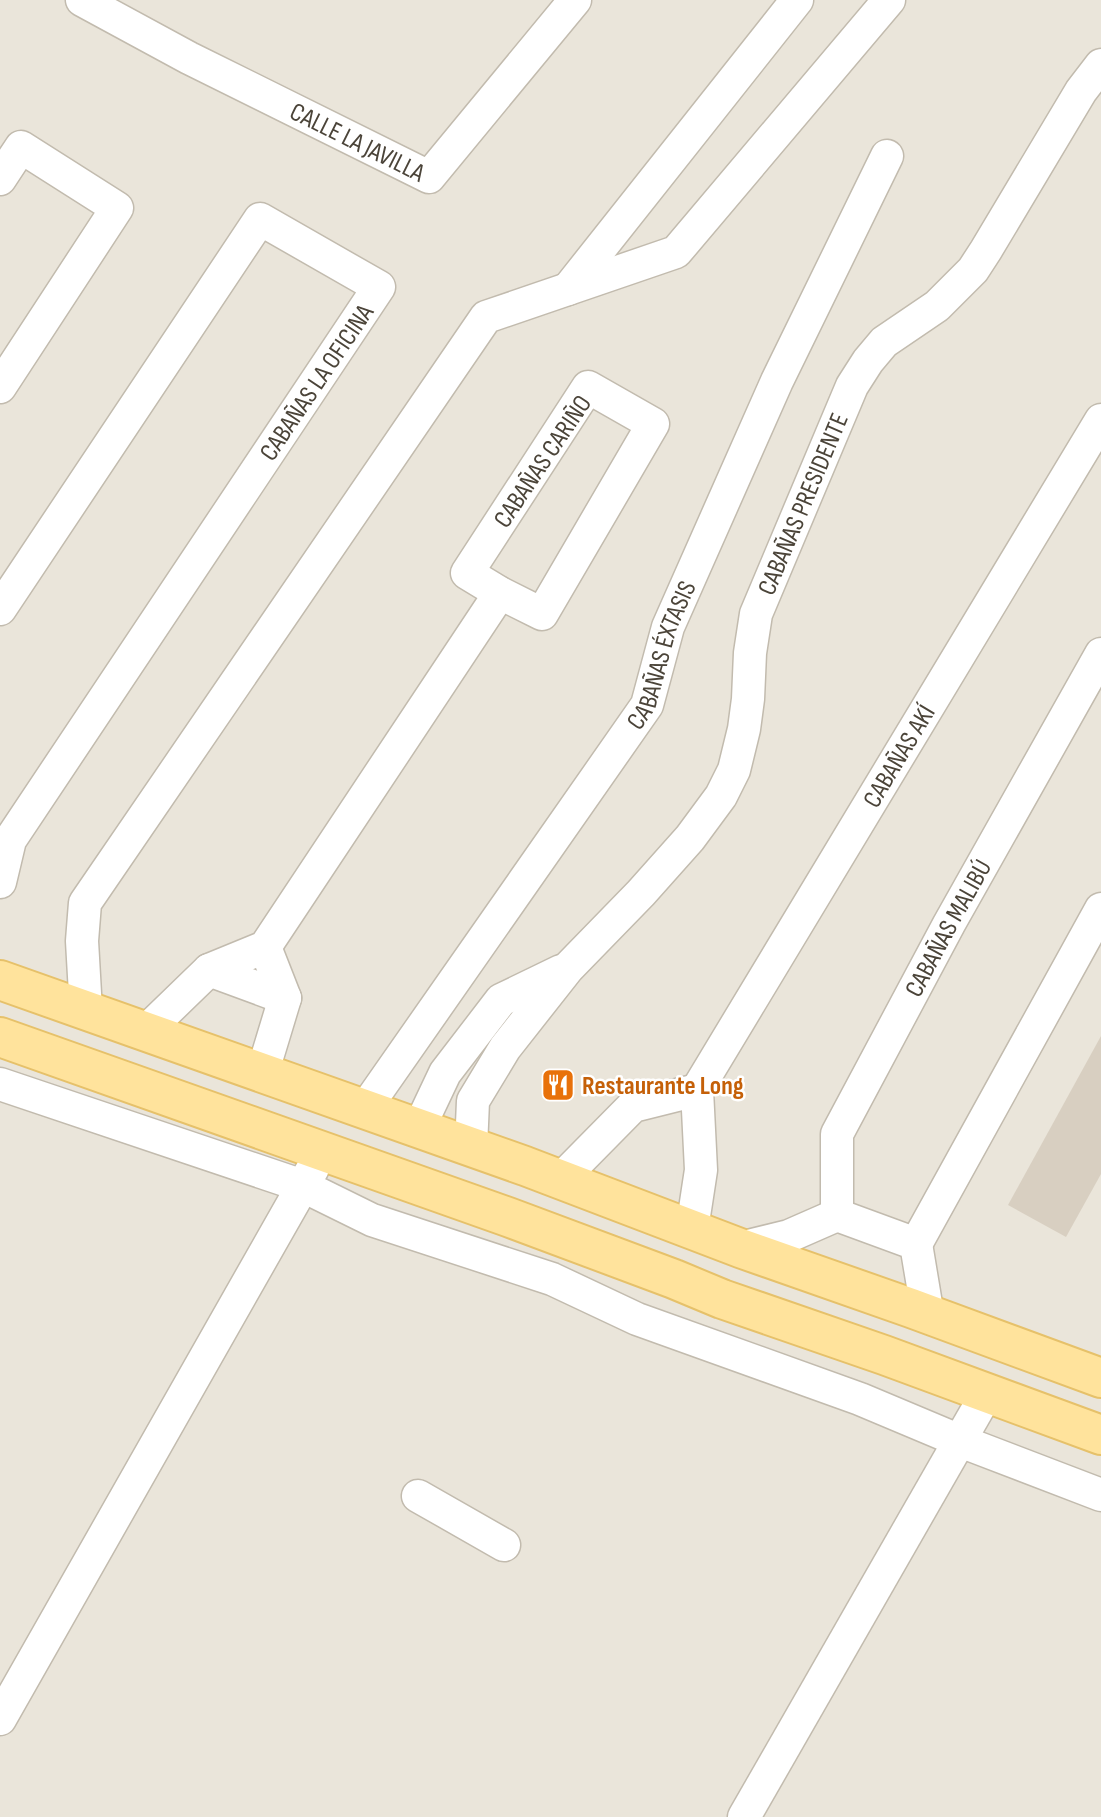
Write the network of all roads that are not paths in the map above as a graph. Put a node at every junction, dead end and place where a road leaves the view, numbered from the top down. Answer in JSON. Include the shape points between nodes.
{"nodes":[{"id":1,"x":82,"y":0,"type":"edge"},
{"id":2,"x":575,"y":0,"type":"edge"},
{"id":3,"x":797,"y":0,"type":"edge"},
{"id":4,"x":889,"y":0,"type":"edge"},
{"id":5,"x":1101,"y":65,"type":"edge"},
{"id":6,"x":887,"y":156,"type":"dead end"},
{"id":7,"x":0,"y":179,"type":"edge"},
{"id":8,"x":568,"y":289,"type":"junction"},
{"id":9,"x":0,"y":387,"type":"edge"},
{"id":10,"x":1101,"y":420,"type":"edge"},
{"id":11,"x":500,"y":593,"type":"junction"},
{"id":12,"x":0,"y":609,"type":"edge"},
{"id":13,"x":1101,"y":654,"type":"edge"},
{"id":14,"x":0,"y":882,"type":"edge"},
{"id":15,"x":1101,"y":909,"type":"edge"},
{"id":16,"x":265,"y":947,"type":"junction"},
{"id":17,"x":568,"y":968,"type":"junction"},
{"id":18,"x":209,"y":970,"type":"junction"},
{"id":19,"x":0,"y":980,"type":"edge"},
{"id":20,"x":285,"y":998,"type":"junction"},
{"id":21,"x":86,"y":1011,"type":"junction"},
{"id":22,"x":145,"y":1032,"type":"junction"},
{"id":23,"x":0,"y":1037,"type":"edge"},
{"id":24,"x":262,"y":1074,"type":"junction"},
{"id":25,"x":0,"y":1084,"type":"edge"},
{"id":26,"x":697,"y":1090,"type":"junction"},
{"id":27,"x":363,"y":1110,"type":"junction"},
{"id":28,"x":418,"y":1130,"type":"junction"},
{"id":29,"x":471,"y":1147,"type":"junction"},
{"id":30,"x":322,"y":1152,"type":"junction"},
{"id":31,"x":560,"y":1180,"type":"junction"},
{"id":32,"x":303,"y":1186,"type":"junction"},
{"id":33,"x":837,"y":1215,"type":"junction"},
{"id":34,"x":692,"y":1229,"type":"junction"},
{"id":35,"x":916,"y":1244,"type":"junction"},
{"id":36,"x":740,"y":1248,"type":"junction"},
{"id":37,"x":928,"y":1316,"type":"junction"},
{"id":38,"x":1101,"y":1378,"type":"edge"},
{"id":39,"x":987,"y":1393,"type":"junction"},
{"id":40,"x":1101,"y":1435,"type":"edge"},
{"id":41,"x":960,"y":1441,"type":"junction"},
{"id":42,"x":1101,"y":1495,"type":"edge"},
{"id":43,"x":418,"y":1496,"type":"dead end"},
{"id":44,"x":504,"y":1545,"type":"dead end"},
{"id":45,"x":0,"y":1719,"type":"edge"},
{"id":46,"x":744,"y":1817,"type":"edge"}],
"edges":[{"from":1,"to":2,"type":"street","name":"CALLE LA JAVILLA","via":[[429,177]]},
{"from":3,"to":8,"type":"street"},
{"from":4,"to":8,"type":"street","via":[[676,252]]},
{"from":5,"to":17,"type":"street","name":"CABAÑAS PRESIDENTE","via":[[972,270],[937,306],[884,342],[852,386],[755,614],[744,729],[734,770],[690,838]]},
{"from":6,"to":27,"type":"street","name":"CABAÑAS ÉXTASIS","via":[[777,381],[668,627],[647,705]]},
{"from":7,"to":9,"type":"street","via":[[21,147],[117,208]]},
{"from":8,"to":21,"type":"street","via":[[486,317],[85,903]]},
{"from":10,"to":26,"type":"street","name":"CABAÑAS AKÍ"},
{"from":11,"to":11,"type":"street","name":"CABAÑAS CARIÑO","via":[[542,614],[653,424],[588,387],[467,573]]},
{"from":11,"to":16,"type":"street"},
{"from":12,"to":14,"type":"street","name":"CABAÑAS LA OFICINA","via":[[260,219],[379,287],[10,840]]},
{"from":13,"to":33,"type":"street","name":"CABAÑAS MALIBÚ","via":[[949,923],[837,1134]]},
{"from":15,"to":35,"type":"street"},
{"from":16,"to":18,"type":"street"},
{"from":16,"to":20,"type":"street"},
{"from":17,"to":28,"type":"street","name":"CABAÑAS PRESIDENTE","via":[[501,1000],[445,1073]]},
{"from":17,"to":29,"type":"street","name":"CABAÑAS PRESIDENTE","via":[[505,1048],[473,1101]]},
{"from":18,"to":20,"type":"street"},
{"from":18,"to":22,"type":"street"},
{"from":19,"to":21,"type":"main road"},
{"from":20,"to":24,"type":"street"},
{"from":21,"to":22,"type":"main road"},
{"from":22,"to":24,"type":"main road"},
{"from":23,"to":30,"type":"main road"},
{"from":24,"to":27,"type":"main road"},
{"from":25,"to":32,"type":"street"},
{"from":26,"to":31,"type":"street","via":[[633,1106]]},
{"from":26,"to":34,"type":"street","via":[[701,1170]]},
{"from":27,"to":28,"type":"main road"},
{"from":28,"to":29,"type":"main road"},
{"from":29,"to":31,"type":"main road"},
{"from":30,"to":32,"type":"street"},
{"from":30,"to":39,"type":"main road"},
{"from":31,"to":34,"type":"main road"},
{"from":32,"to":41,"type":"street","via":[[372,1220],[552,1279],[637,1319],[860,1399]]},
{"from":32,"to":45,"type":"street"},
{"from":33,"to":35,"type":"street"},
{"from":33,"to":36,"type":"street","via":[[789,1236]]},
{"from":34,"to":36,"type":"main road"},
{"from":35,"to":37,"type":"street"},
{"from":36,"to":37,"type":"main road"},
{"from":37,"to":38,"type":"main road"},
{"from":39,"to":40,"type":"main road"},
{"from":39,"to":41,"type":"street"},
{"from":41,"to":42,"type":"street"},
{"from":41,"to":46,"type":"street"},
{"from":43,"to":44,"type":"street"}]}
